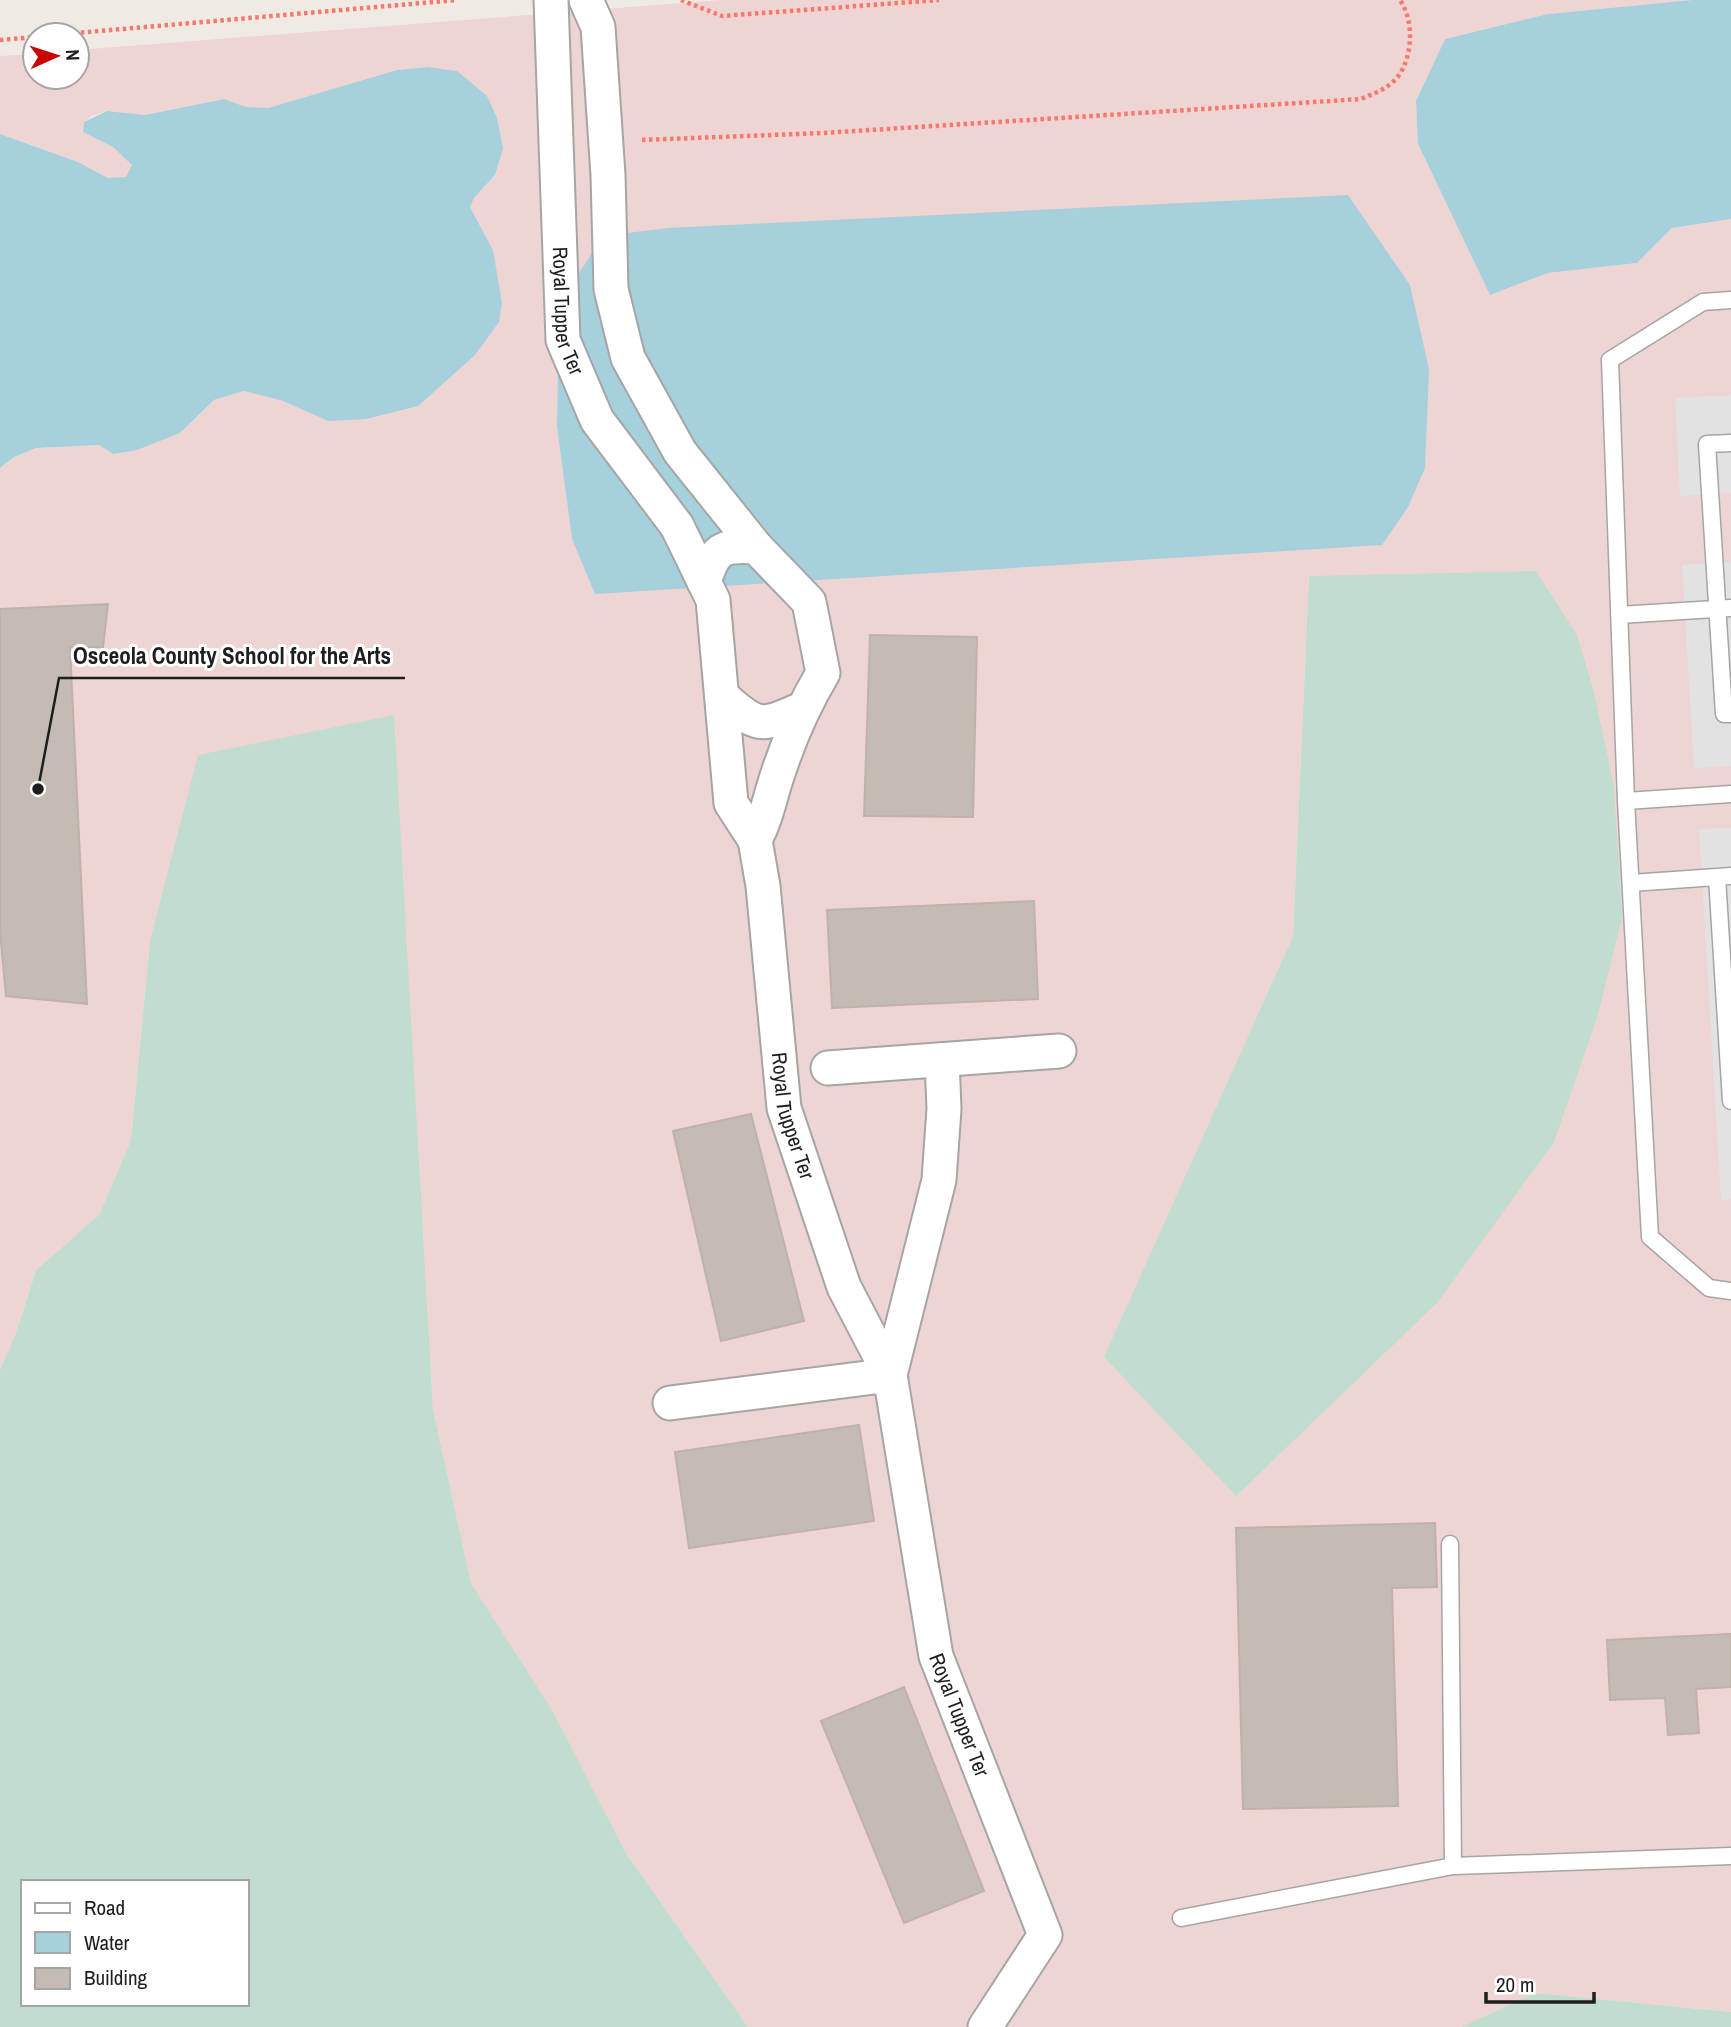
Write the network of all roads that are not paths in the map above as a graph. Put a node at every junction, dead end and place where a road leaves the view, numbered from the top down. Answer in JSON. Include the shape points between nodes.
{"nodes":[{"id":1,"x":551,"y":0,"type":"edge"},
{"id":2,"x":586,"y":0,"type":"edge"},
{"id":3,"x":1731,"y":300,"type":"edge"},
{"id":4,"x":1731,"y":443,"type":"edge"},
{"id":5,"x":756,"y":547,"type":"junction"},
{"id":6,"x":704,"y":582,"type":"junction"},
{"id":7,"x":1724,"y":608,"type":"edge"},
{"id":8,"x":1619,"y":615,"type":"junction"},
{"id":9,"x":722,"y":696,"type":"junction"},
{"id":10,"x":804,"y":708,"type":"junction"},
{"id":11,"x":1731,"y":714,"type":"edge"},
{"id":12,"x":1731,"y":794,"type":"edge"},
{"id":13,"x":1626,"y":801,"type":"junction"},
{"id":14,"x":755,"y":841,"type":"junction"},
{"id":15,"x":1724,"y":877,"type":"edge"},
{"id":16,"x":1631,"y":883,"type":"junction"},
{"id":17,"x":1727,"y":978,"type":"edge"},
{"id":18,"x":1059,"y":1051,"type":"dead end"},
{"id":19,"x":942,"y":1060,"type":"junction"},
{"id":20,"x":828,"y":1068,"type":"dead end"},
{"id":21,"x":1730,"y":1076,"type":"edge"},
{"id":22,"x":1731,"y":1101,"type":"edge"},
{"id":23,"x":1731,"y":1291,"type":"edge"},
{"id":24,"x":890,"y":1376,"type":"junction"},
{"id":25,"x":670,"y":1403,"type":"dead end"},
{"id":26,"x":1450,"y":1544,"type":"dead end"},
{"id":27,"x":1731,"y":1856,"type":"edge"},
{"id":28,"x":1453,"y":1866,"type":"junction"},
{"id":29,"x":1181,"y":1918,"type":"dead end"},
{"id":30,"x":985,"y":2027,"type":"edge"}],
"edges":[{"from":1,"to":6,"type":"street","name":"Royal Tupper Ter","via":[[563,340],[597,420],[677,526]]},
{"from":2,"to":5,"type":"street","name":"Royal Tupper Ter","via":[[598,27],[611,289],[628,358],[680,452]]},
{"from":3,"to":8,"type":"lane","via":[[1703,302],[1610,360]]},
{"from":4,"to":7,"type":"lane","via":[[1707,444]]},
{"from":5,"to":6,"type":"street","via":[[728,545],[716,553]]},
{"from":5,"to":10,"type":"street","name":"Royal Tupper Ter","via":[[809,602],[823,673]]},
{"from":6,"to":9,"type":"street","name":"Royal Tupper Ter","via":[[713,600]]},
{"from":7,"to":8,"type":"lane"},
{"from":7,"to":11,"type":"lane","via":[[1724,714]]},
{"from":8,"to":13,"type":"lane"},
{"from":9,"to":10,"type":"street","via":[[751,720],[777,722]]},
{"from":9,"to":14,"type":"street","name":"Royal Tupper Ter","via":[[731,803]]},
{"from":10,"to":14,"type":"street","name":"Royal Tupper Ter"},
{"from":12,"to":13,"type":"lane"},
{"from":13,"to":16,"type":"lane"},
{"from":14,"to":24,"type":"street","name":"Royal Tupper Ter","via":[[785,1108],[844,1287]]},
{"from":15,"to":16,"type":"lane"},
{"from":15,"to":17,"type":"lane"},
{"from":16,"to":23,"type":"lane","via":[[1650,1237],[1709,1288]]},
{"from":17,"to":21,"type":"lane"},
{"from":18,"to":19,"type":"street","name":"Royal Tupper Ter"},
{"from":19,"to":20,"type":"street","name":"Royal Tupper Ter"},
{"from":19,"to":24,"type":"street","name":"Royal Tupper Ter","via":[[939,1180]]},
{"from":21,"to":22,"type":"lane"},
{"from":24,"to":25,"type":"street"},
{"from":24,"to":30,"type":"street","name":"Royal Tupper Ter","via":[[936,1656],[1045,1935]]},
{"from":26,"to":28,"type":"lane"},
{"from":27,"to":28,"type":"lane"},
{"from":28,"to":29,"type":"lane"}]}
